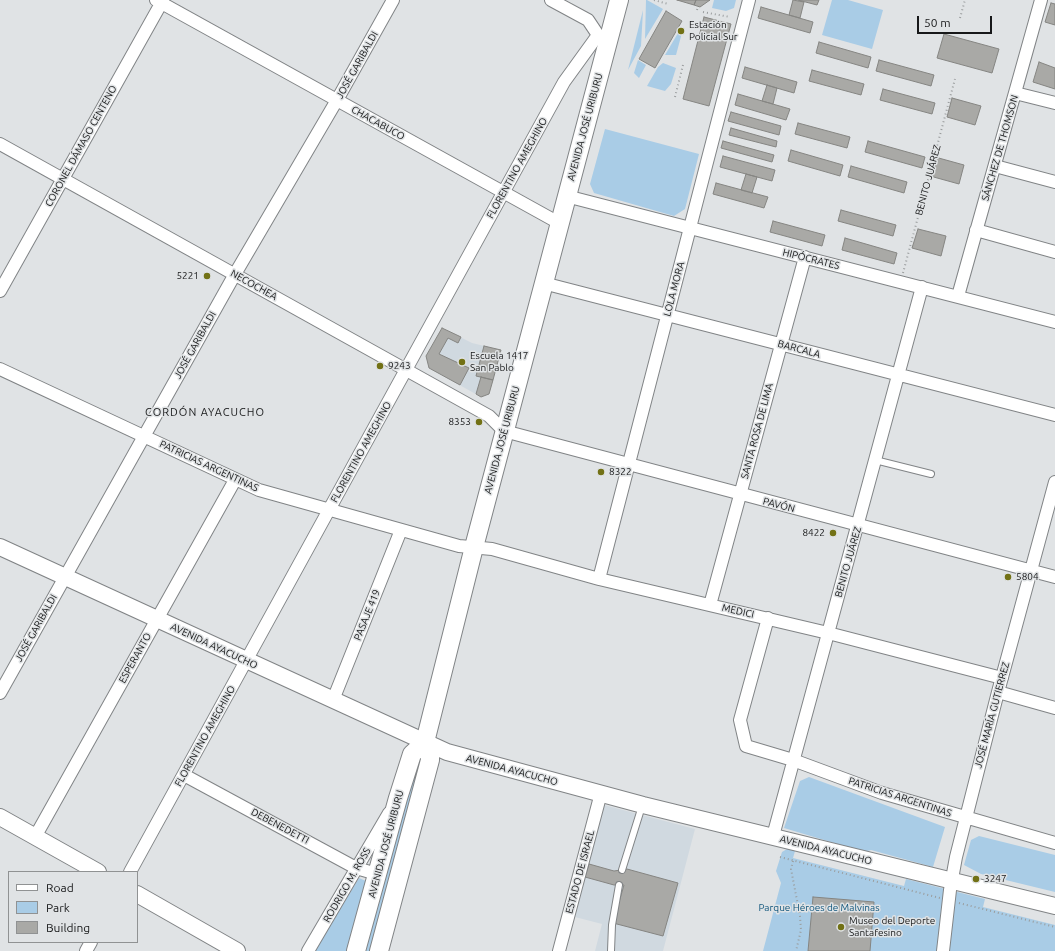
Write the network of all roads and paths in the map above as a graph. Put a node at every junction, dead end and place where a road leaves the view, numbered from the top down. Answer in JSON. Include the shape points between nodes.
{"nodes":[{"id":1,"x":393,"y":0,"type":"edge"},
{"id":2,"x":551,"y":0,"type":"edge"},
{"id":3,"x":619,"y":0,"type":"edge"},
{"id":4,"x":654,"y":0,"type":"edge"},
{"id":5,"x":749,"y":0,"type":"edge"},
{"id":6,"x":965,"y":0,"type":"edge"},
{"id":7,"x":1041,"y":0,"type":"edge"},
{"id":8,"x":160,"y":1,"type":"edge"},
{"id":9,"x":668,"y":4,"type":"dead end"},
{"id":10,"x":703,"y":12,"type":"dead end"},
{"id":11,"x":730,"y":17,"type":"dead end"},
{"id":12,"x":960,"y":18,"type":"dead end"},
{"id":13,"x":604,"y":36,"type":"junction"},
{"id":14,"x":683,"y":65,"type":"dead end"},
{"id":15,"x":955,"y":79,"type":"dead end"},
{"id":16,"x":1015,"y":93,"type":"junction"},
{"id":17,"x":675,"y":97,"type":"dead end"},
{"id":18,"x":337,"y":100,"type":"junction"},
{"id":19,"x":1055,"y":103,"type":"edge"},
{"id":20,"x":0,"y":144,"type":"edge"},
{"id":21,"x":994,"y":166,"type":"junction"},
{"id":22,"x":63,"y":179,"type":"junction"},
{"id":23,"x":1055,"y":182,"type":"edge"},
{"id":24,"x":504,"y":192,"type":"junction"},
{"id":25,"x":566,"y":196,"type":"junction"},
{"id":26,"x":559,"y":222,"type":"junction"},
{"id":27,"x":690,"y":228,"type":"junction"},
{"id":28,"x":976,"y":230,"type":"junction"},
{"id":29,"x":1055,"y":252,"type":"edge"},
{"id":30,"x":805,"y":257,"type":"junction"},
{"id":31,"x":235,"y":274,"type":"junction"},
{"id":32,"x":900,"y":282,"type":"junction"},
{"id":33,"x":543,"y":283,"type":"junction"},
{"id":34,"x":922,"y":287,"type":"junction"},
{"id":35,"x":0,"y":291,"type":"edge"},
{"id":36,"x":958,"y":296,"type":"junction"},
{"id":37,"x":668,"y":315,"type":"junction"},
{"id":38,"x":1055,"y":322,"type":"edge"},
{"id":39,"x":781,"y":344,"type":"junction"},
{"id":40,"x":0,"y":369,"type":"edge"},
{"id":41,"x":407,"y":370,"type":"junction"},
{"id":42,"x":898,"y":375,"type":"junction"},
{"id":43,"x":1055,"y":415,"type":"edge"},
{"id":44,"x":504,"y":431,"type":"junction"},
{"id":45,"x":144,"y":435,"type":"junction"},
{"id":46,"x":875,"y":460,"type":"junction"},
{"id":47,"x":629,"y":465,"type":"junction"},
{"id":48,"x":931,"y":474,"type":"dead end"},
{"id":49,"x":235,"y":480,"type":"junction"},
{"id":50,"x":1055,"y":482,"type":"edge"},
{"id":51,"x":740,"y":494,"type":"junction"},
{"id":52,"x":329,"y":510,"type":"junction"},
{"id":53,"x":858,"y":526,"type":"junction"},
{"id":54,"x":401,"y":530,"type":"junction"},
{"id":55,"x":0,"y":547,"type":"edge"},
{"id":56,"x":474,"y":547,"type":"junction"},
{"id":57,"x":1031,"y":572,"type":"junction"},
{"id":58,"x":64,"y":576,"type":"junction"},
{"id":59,"x":1055,"y":577,"type":"edge"},
{"id":60,"x":600,"y":578,"type":"junction"},
{"id":61,"x":710,"y":605,"type":"junction"},
{"id":62,"x":768,"y":618,"type":"junction"},
{"id":63,"x":157,"y":619,"type":"junction"},
{"id":64,"x":828,"y":633,"type":"junction"},
{"id":65,"x":246,"y":662,"type":"junction"},
{"id":66,"x":1002,"y":678,"type":"junction"},
{"id":67,"x":998,"y":692,"type":"junction"},
{"id":68,"x":0,"y":693,"type":"edge"},
{"id":69,"x":333,"y":700,"type":"junction"},
{"id":70,"x":1055,"y":708,"type":"edge"},
{"id":71,"x":422,"y":741,"type":"junction"},
{"id":72,"x":793,"y":760,"type":"junction"},
{"id":73,"x":184,"y":775,"type":"junction"},
{"id":74,"x":601,"y":794,"type":"junction"},
{"id":75,"x":398,"y":798,"type":"junction"},
{"id":76,"x":643,"y":805,"type":"junction"},
{"id":77,"x":0,"y":817,"type":"edge"},
{"id":78,"x":966,"y":818,"type":"junction"},
{"id":79,"x":772,"y":836,"type":"junction"},
{"id":80,"x":35,"y":837,"type":"junction"},
{"id":81,"x":1055,"y":843,"type":"edge"},
{"id":82,"x":780,"y":858,"type":"dead end"},
{"id":83,"x":793,"y":861,"type":"junction"},
{"id":84,"x":356,"y":868,"type":"junction"},
{"id":85,"x":622,"y":870,"type":"dead end"},
{"id":86,"x":96,"y":871,"type":"edge"},
{"id":87,"x":131,"y":871,"type":"edge"},
{"id":88,"x":377,"y":874,"type":"junction"},
{"id":89,"x":952,"y":881,"type":"junction"},
{"id":90,"x":619,"y":885,"type":"dead end"},
{"id":91,"x":138,"y":895,"type":"edge"},
{"id":92,"x":949,"y":900,"type":"junction"},
{"id":93,"x":1055,"y":906,"type":"edge"},
{"id":94,"x":1055,"y":927,"type":"edge"},
{"id":95,"x":236,"y":951,"type":"edge"},
{"id":96,"x":308,"y":951,"type":"edge"},
{"id":97,"x":356,"y":951,"type":"edge"},
{"id":98,"x":379,"y":951,"type":"edge"},
{"id":99,"x":559,"y":951,"type":"edge"},
{"id":100,"x":611,"y":951,"type":"edge"},
{"id":101,"x":796,"y":951,"type":"edge"},
{"id":102,"x":943,"y":951,"type":"edge"}],
"edges":[{"from":1,"to":18,"type":"street","name":"JOSÉ GARIBALDI"},
{"from":2,"to":13,"type":"street","via":[[588,20]]},
{"from":3,"to":13,"type":"main road","name":"AVENIDA JOSÉ URIBURU"},
{"from":4,"to":9,"type":"path"},
{"from":5,"to":27,"type":"street","name":"LOLA MORA"},
{"from":6,"to":12,"type":"path"},
{"from":7,"to":16,"type":"street","name":"SÁNCHEZ DE THOMSON"},
{"from":8,"to":18,"type":"street","name":"CHACABUCO"},
{"from":8,"to":22,"type":"street","name":"CORONEL DÁMASO CENTENO"},
{"from":10,"to":11,"type":"path"},
{"from":13,"to":24,"type":"street","name":"FLORENTINO AMEGHINO","via":[[564,82]]},
{"from":13,"to":25,"type":"main road","name":"AVENIDA JOSÉ URIBURU"},
{"from":14,"to":17,"type":"path"},
{"from":15,"to":32,"type":"path","name":"BENITO JUÁREZ"},
{"from":16,"to":19,"type":"street"},
{"from":16,"to":21,"type":"street","name":"SÁNCHEZ DE THOMSON"},
{"from":18,"to":24,"type":"street","name":"CHACABUCO"},
{"from":18,"to":31,"type":"street","name":"JOSÉ GARIBALDI"},
{"from":20,"to":22,"type":"street","name":"NECOCHEA"},
{"from":21,"to":23,"type":"street"},
{"from":21,"to":28,"type":"street","name":"SÁNCHEZ DE THOMSON"},
{"from":22,"to":31,"type":"street","name":"NECOCHEA"},
{"from":22,"to":35,"type":"street","name":"CORONEL DÁMASO CENTENO"},
{"from":24,"to":26,"type":"street","name":"CHACABUCO"},
{"from":24,"to":41,"type":"street","name":"FLORENTINO AMEGHINO"},
{"from":25,"to":26,"type":"main road","name":"AVENIDA JOSÉ URIBURU"},
{"from":25,"to":27,"type":"street","name":"HIPÓCRATES"},
{"from":26,"to":33,"type":"main road","name":"AVENIDA JOSÉ URIBURU"},
{"from":27,"to":30,"type":"street","name":"HIPÓCRATES"},
{"from":27,"to":37,"type":"street","name":"LOLA MORA"},
{"from":28,"to":29,"type":"street"},
{"from":28,"to":36,"type":"street","name":"SÁNCHEZ DE THOMSON"},
{"from":30,"to":32,"type":"street","name":"HIPÓCRATES"},
{"from":30,"to":39,"type":"street","name":"SANTA ROSA DE LIMA"},
{"from":31,"to":41,"type":"street","name":"NECOCHEA"},
{"from":31,"to":45,"type":"street","name":"JOSÉ GARIBALDI"},
{"from":32,"to":34,"type":"street","name":"HIPÓCRATES"},
{"from":33,"to":37,"type":"street","name":"BARCALA"},
{"from":33,"to":44,"type":"main road","name":"AVENIDA JOSÉ URIBURU"},
{"from":34,"to":36,"type":"street","name":"HIPÓCRATES"},
{"from":34,"to":42,"type":"street","name":"BENITO JUÁREZ"},
{"from":36,"to":38,"type":"street","name":"HIPÓCRATES"},
{"from":37,"to":39,"type":"street","name":"BARCALA"},
{"from":37,"to":47,"type":"street","name":"LOLA MORA"},
{"from":39,"to":42,"type":"street","name":"BARCALA"},
{"from":39,"to":51,"type":"street","name":"SANTA ROSA DE LIMA"},
{"from":40,"to":45,"type":"street","name":"PATRICIAS ARGENTINAS"},
{"from":41,"to":44,"type":"street","name":"NECOCHEA","via":[[490,416]]},
{"from":41,"to":52,"type":"street","name":"FLORENTINO AMEGHINO"},
{"from":42,"to":43,"type":"street","name":"BARCALA"},
{"from":42,"to":46,"type":"street","name":"BENITO JUÁREZ"},
{"from":44,"to":47,"type":"street","name":"PAVÓN"},
{"from":44,"to":56,"type":"main road","name":"AVENIDA JOSÉ URIBURU"},
{"from":45,"to":49,"type":"street","name":"PATRICIAS ARGENTINAS"},
{"from":45,"to":58,"type":"street","name":"JOSÉ GARIBALDI"},
{"from":46,"to":48,"type":"lane"},
{"from":46,"to":53,"type":"street","name":"BENITO JUÁREZ"},
{"from":47,"to":51,"type":"street","name":"PAVÓN"},
{"from":47,"to":60,"type":"street","name":"LOLA MORA"},
{"from":49,"to":52,"type":"street","name":"PATRICIAS ARGENTINAS","via":[[259,490]]},
{"from":49,"to":63,"type":"street","name":"ESPERANTO"},
{"from":50,"to":57,"type":"street","name":"JOSÉ MARÍA GUTIERREZ"},
{"from":51,"to":53,"type":"street","name":"PAVÓN"},
{"from":51,"to":61,"type":"street","name":"SANTA ROSA DE LIMA"},
{"from":52,"to":54,"type":"street","name":"PATRICIAS ARGENTINAS"},
{"from":52,"to":65,"type":"street","name":"FLORENTINO AMEGHINO"},
{"from":53,"to":57,"type":"street","name":"PAVÓN"},
{"from":53,"to":64,"type":"street","name":"BENITO JUÁREZ"},
{"from":54,"to":56,"type":"street","name":"PATRICIAS ARGENTINAS","via":[[459,546]]},
{"from":54,"to":69,"type":"street","name":"PASAJE 419"},
{"from":55,"to":58,"type":"main road","name":"AVENIDA AYACUCHO"},
{"from":56,"to":60,"type":"street","name":"MEDICI","via":[[492,549]]},
{"from":56,"to":71,"type":"main road","name":"AVENIDA JOSÉ URIBURU"},
{"from":57,"to":59,"type":"street","name":"PAVÓN"},
{"from":57,"to":66,"type":"street","name":"JOSÉ MARÍA GUTIERREZ"},
{"from":58,"to":63,"type":"main road","name":"AVENIDA AYACUCHO"},
{"from":58,"to":68,"type":"street","name":"JOSÉ GARIBALDI"},
{"from":60,"to":61,"type":"street","name":"MEDICI"},
{"from":61,"to":62,"type":"street","name":"MEDICI"},
{"from":62,"to":64,"type":"street","name":"MEDICI"},
{"from":62,"to":72,"type":"street","name":"PATRICIAS ARGENTINAS","via":[[740,720],[746,746]]},
{"from":63,"to":65,"type":"main road","name":"AVENIDA AYACUCHO"},
{"from":63,"to":80,"type":"street","name":"ESPERANTO"},
{"from":64,"to":66,"type":"street","name":"MEDICI"},
{"from":64,"to":72,"type":"street","name":"BENITO JUÁREZ"},
{"from":65,"to":69,"type":"main road","name":"AVENIDA AYACUCHO"},
{"from":65,"to":73,"type":"street","name":"FLORENTINO AMEGHINO"},
{"from":66,"to":67,"type":"street","name":"JOSÉ MARÍA GUTIERREZ"},
{"from":67,"to":70,"type":"street"},
{"from":67,"to":78,"type":"street","name":"JOSÉ MARÍA GUTIERREZ"},
{"from":69,"to":71,"type":"main road","name":"AVENIDA AYACUCHO"},
{"from":71,"to":74,"type":"main road","name":"AVENIDA AYACUCHO","via":[[447,752]]},
{"from":71,"to":75,"type":"main road","name":"AVENIDA JOSÉ URIBURU","via":[[412,754]]},
{"from":71,"to":98,"type":"main road","name":"AVENIDA JOSÉ URIBURU","via":[[430,756],[428,766]]},
{"from":72,"to":78,"type":"street","name":"PATRICIAS ARGENTINAS","via":[[882,793]]},
{"from":72,"to":79,"type":"street","name":"BENITO JUÁREZ"},
{"from":73,"to":84,"type":"street","name":"DEBENEDETTI"},
{"from":73,"to":87,"type":"street","name":"FLORENTINO AMEGHINO"},
{"from":74,"to":76,"type":"main road","name":"AVENIDA AYACUCHO"},
{"from":74,"to":99,"type":"street","name":"ESTADO DE ISRAEL"},
{"from":75,"to":84,"type":"street","name":"RODRIGO M. ROSS"},
{"from":75,"to":88,"type":"main road","name":"AVENIDA JOSÉ URIBURU"},
{"from":76,"to":79,"type":"main road","name":"AVENIDA AYACUCHO"},
{"from":76,"to":85,"type":"lane"},
{"from":77,"to":80,"type":"main road"},
{"from":78,"to":81,"type":"street","name":"PATRICIAS ARGENTINAS"},
{"from":78,"to":89,"type":"street","name":"JOSÉ MARÍA GUTIERREZ"},
{"from":79,"to":89,"type":"main road","name":"AVENIDA AYACUCHO"},
{"from":80,"to":86,"type":"main road"},
{"from":82,"to":83,"type":"path"},
{"from":83,"to":92,"type":"path"},
{"from":83,"to":101,"type":"path","via":[[791,869],[801,930]]},
{"from":84,"to":88,"type":"street","name":"DEBENEDETTI"},
{"from":84,"to":96,"type":"street","name":"RODRIGO M. ROSS"},
{"from":88,"to":97,"type":"main road","name":"AVENIDA JOSÉ URIBURU"},
{"from":89,"to":92,"type":"street","name":"JOSÉ MARÍA GUTIERREZ"},
{"from":89,"to":93,"type":"main road","name":"AVENIDA AYACUCHO"},
{"from":90,"to":100,"type":"lane","via":[[612,925]]},
{"from":91,"to":95,"type":"main road"},
{"from":92,"to":94,"type":"path"},
{"from":92,"to":102,"type":"street","name":"JOSÉ MARÍA GUTIERREZ"}]}
